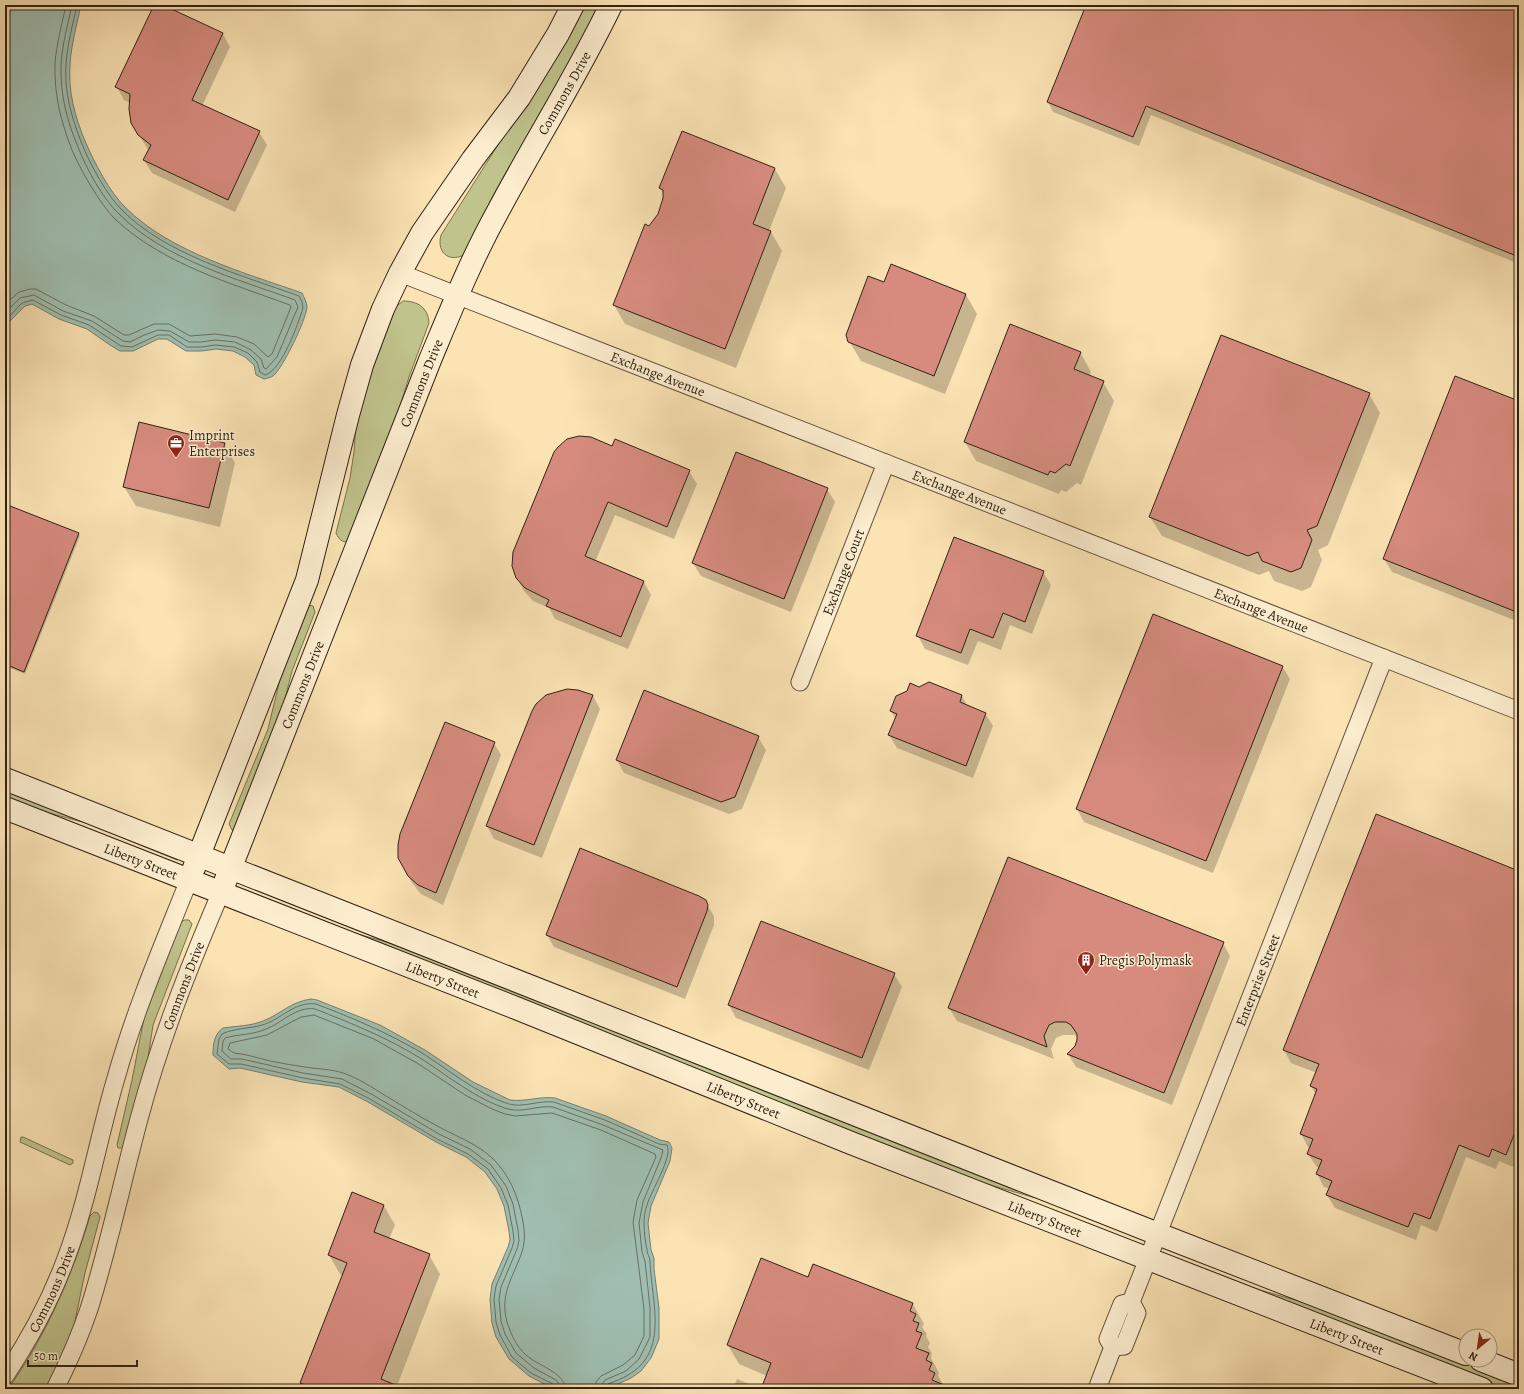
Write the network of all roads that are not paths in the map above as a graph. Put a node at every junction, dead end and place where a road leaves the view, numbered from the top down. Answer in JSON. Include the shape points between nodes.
{"nodes":[{"id":1,"x":573,"y":5,"type":"edge"},
{"id":2,"x":611,"y":5,"type":"edge"},
{"id":3,"x":400,"y":273,"type":"junction"},
{"id":4,"x":457,"y":295,"type":"junction"},
{"id":5,"x":886,"y":463,"type":"junction"},
{"id":6,"x":1384,"y":658,"type":"junction"},
{"id":7,"x":800,"y":682,"type":"dead end"},
{"id":8,"x":1519,"y":711,"type":"edge"},
{"id":9,"x":5,"y":779,"type":"edge"},
{"id":10,"x":5,"y":808,"type":"edge"},
{"id":11,"x":199,"y":856,"type":"junction"},
{"id":12,"x":230,"y":868,"type":"junction"},
{"id":13,"x":189,"y":880,"type":"junction"},
{"id":14,"x":221,"y":892,"type":"junction"},
{"id":15,"x":1158,"y":1234,"type":"junction"},
{"id":16,"x":1148,"y":1259,"type":"junction"},
{"id":17,"x":1458,"y":1351,"type":"edge"},
{"id":18,"x":1498,"y":1367,"type":"edge"},
{"id":19,"x":1519,"y":1375,"type":"edge"},
{"id":20,"x":5,"y":1376,"type":"edge"},
{"id":21,"x":55,"y":1389,"type":"edge"},
{"id":22,"x":1097,"y":1389,"type":"edge"},
{"id":23,"x":1482,"y":1389,"type":"edge"}],
"edges":[{"from":1,"to":3,"type":"street","name":"Commons Drive","via":[[519,98],[448,194]]},
{"from":2,"to":4,"type":"street","name":"Commons Drive","via":[[475,255]]},
{"from":3,"to":4,"type":"street","name":"Exchange Avenue"},
{"from":3,"to":11,"type":"street","name":"Commons Drive","via":[[362,365],[307,580]]},
{"from":4,"to":5,"type":"street","name":"Exchange Avenue"},
{"from":4,"to":12,"type":"street","name":"Commons Drive"},
{"from":5,"to":6,"type":"street","name":"Exchange Avenue"},
{"from":5,"to":7,"type":"street","name":"Exchange Court"},
{"from":6,"to":8,"type":"street","name":"Exchange Avenue"},
{"from":6,"to":15,"type":"street","name":"Enterprise Street"},
{"from":9,"to":11,"type":"street","name":"Liberty Street"},
{"from":10,"to":13,"type":"street","name":"Liberty Street"},
{"from":11,"to":12,"type":"street","name":"Liberty Street"},
{"from":11,"to":13,"type":"street","name":"Commons Drive"},
{"from":12,"to":14,"type":"street","name":"Commons Drive"},
{"from":12,"to":15,"type":"street","name":"Liberty Street"},
{"from":13,"to":14,"type":"street","name":"Liberty Street"},
{"from":13,"to":20,"type":"street","name":"Commons Drive","via":[[131,1029],[66,1260],[49,1300]]},
{"from":14,"to":16,"type":"street","name":"Liberty Street"},
{"from":14,"to":21,"type":"street","name":"Commons Drive","via":[[170,1018],[139,1118],[89,1310]]},
{"from":15,"to":16,"type":"street","name":"Enterprise Street"},
{"from":15,"to":17,"type":"street","name":"Liberty Street"},
{"from":16,"to":22,"type":"street","name":"Enterprise Street","via":[[1131,1302],[1122,1304],[1108,1339],[1113,1347]]},
{"from":16,"to":23,"type":"street","name":"Liberty Street"},
{"from":18,"to":19,"type":"street"}]}
